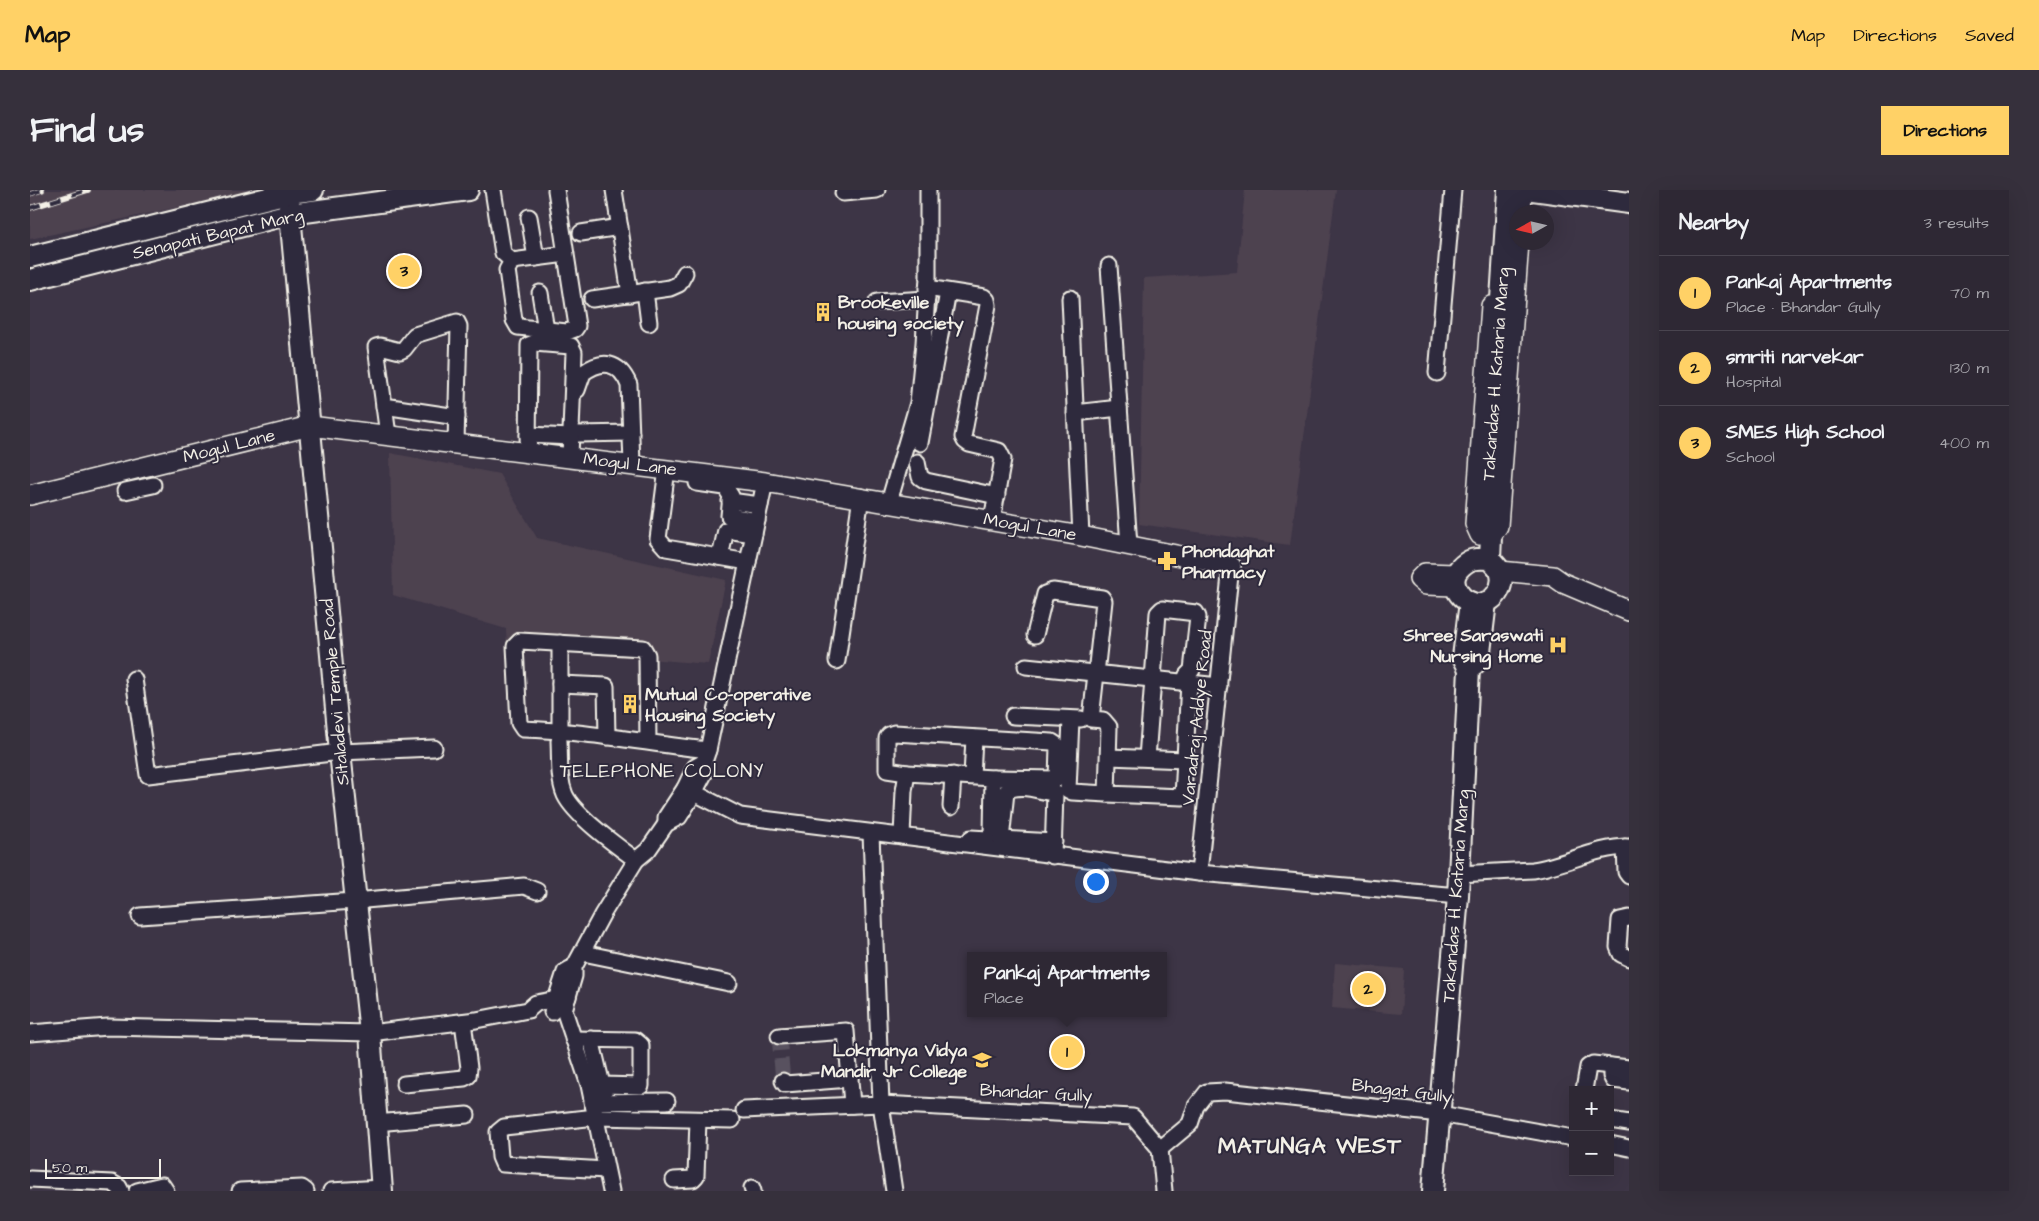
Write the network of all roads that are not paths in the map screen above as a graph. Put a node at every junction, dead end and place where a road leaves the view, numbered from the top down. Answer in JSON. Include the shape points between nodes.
{"nodes":[{"id":1,"x":313,"y":190,"type":"edge"},
{"id":2,"x":468,"y":190,"type":"edge"},
{"id":3,"x":493,"y":190,"type":"edge"},
{"id":4,"x":556,"y":190,"type":"edge"},
{"id":5,"x":614,"y":190,"type":"edge"},
{"id":6,"x":877,"y":190,"type":"edge"},
{"id":7,"x":928,"y":190,"type":"edge"},
{"id":8,"x":1453,"y":190,"type":"edge"},
{"id":9,"x":1499,"y":190,"type":"edge"},
{"id":10,"x":1508,"y":190,"type":"edge"},
{"id":11,"x":1522,"y":190,"type":"edge"},
{"id":12,"x":1533,"y":190,"type":"edge"},
{"id":13,"x":288,"y":193,"type":"junction"},
{"id":14,"x":843,"y":193,"type":"dead end"},
{"id":15,"x":1595,"y":194,"type":"edge"},
{"id":16,"x":1629,"y":203,"type":"edge"},
{"id":17,"x":1521,"y":205,"type":"edge"},
{"id":18,"x":290,"y":214,"type":"junction"},
{"id":19,"x":529,"y":217,"type":"dead end"},
{"id":20,"x":167,"y":223,"type":"junction"},
{"id":21,"x":620,"y":227,"type":"junction"},
{"id":22,"x":581,"y":233,"type":"dead end"},
{"id":23,"x":172,"y":244,"type":"junction"},
{"id":24,"x":1518,"y":250,"type":"edge"},
{"id":25,"x":566,"y":254,"type":"junction"},
{"id":26,"x":30,"y":257,"type":"edge"},
{"id":27,"x":536,"y":258,"type":"junction"},
{"id":28,"x":512,"y":261,"type":"junction"},
{"id":29,"x":1109,"y":266,"type":"dead end"},
{"id":30,"x":685,"y":273,"type":"dead end"},
{"id":31,"x":30,"y":280,"type":"edge"},
{"id":32,"x":948,"y":292,"type":"junction"},
{"id":33,"x":540,"y":293,"type":"dead end"},
{"id":34,"x":638,"y":293,"type":"junction"},
{"id":35,"x":927,"y":294,"type":"junction"},
{"id":36,"x":1070,"y":298,"type":"dead end"},
{"id":37,"x":592,"y":299,"type":"dead end"},
{"id":38,"x":877,"y":302,"type":"dead end"},
{"id":39,"x":649,"y":323,"type":"dead end"},
{"id":40,"x":546,"y":330,"type":"junction"},
{"id":41,"x":1437,"y":373,"type":"dead end"},
{"id":42,"x":384,"y":406,"type":"junction"},
{"id":43,"x":1119,"y":408,"type":"junction"},
{"id":44,"x":1075,"y":413,"type":"junction"},
{"id":45,"x":457,"y":418,"type":"junction"},
{"id":46,"x":310,"y":426,"type":"junction"},
{"id":47,"x":631,"y":433,"type":"junction"},
{"id":48,"x":388,"y":435,"type":"junction"},
{"id":49,"x":574,"y":435,"type":"junction"},
{"id":50,"x":456,"y":443,"type":"junction"},
{"id":51,"x":920,"y":443,"type":"dead end"},
{"id":52,"x":528,"y":444,"type":"junction"},
{"id":53,"x":574,"y":458,"type":"junction"},
{"id":54,"x":918,"y":462,"type":"dead end"},
{"id":55,"x":632,"y":464,"type":"junction"},
{"id":56,"x":667,"y":474,"type":"junction"},
{"id":57,"x":692,"y":477,"type":"junction"},
{"id":58,"x":766,"y":482,"type":"junction"},
{"id":59,"x":153,"y":485,"type":"dead end"},
{"id":60,"x":125,"y":491,"type":"dead end"},
{"id":61,"x":30,"y":495,"type":"edge"},
{"id":62,"x":997,"y":496,"type":"junction"},
{"id":63,"x":861,"y":498,"type":"junction"},
{"id":64,"x":730,"y":501,"type":"junction"},
{"id":65,"x":889,"y":502,"type":"junction"},
{"id":66,"x":760,"y":505,"type":"junction"},
{"id":67,"x":992,"y":520,"type":"junction"},
{"id":68,"x":756,"y":527,"type":"junction"},
{"id":69,"x":1486,"y":529,"type":"junction"},
{"id":70,"x":1081,"y":536,"type":"junction"},
{"id":71,"x":1129,"y":545,"type":"junction"},
{"id":72,"x":720,"y":557,"type":"junction"},
{"id":73,"x":748,"y":562,"type":"junction"},
{"id":74,"x":1232,"y":566,"type":"joint"},
{"id":75,"x":1492,"y":568,"type":"junction"},
{"id":76,"x":1419,"y":579,"type":"dead end"},
{"id":77,"x":1455,"y":580,"type":"junction"},
{"id":78,"x":1478,"y":602,"type":"junction"},
{"id":79,"x":1629,"y":611,"type":"edge"},
{"id":80,"x":1035,"y":634,"type":"dead end"},
{"id":81,"x":560,"y":643,"type":"junction"},
{"id":82,"x":837,"y":661,"type":"dead end"},
{"id":83,"x":1026,"y":666,"type":"dead end"},
{"id":84,"x":1096,"y":673,"type":"junction"},
{"id":85,"x":134,"y":679,"type":"dead end"},
{"id":86,"x":1152,"y":679,"type":"junction"},
{"id":87,"x":1187,"y":682,"type":"junction"},
{"id":88,"x":560,"y":684,"type":"junction"},
{"id":89,"x":1219,"y":686,"type":"junction"},
{"id":90,"x":1012,"y":716,"type":"dead end"},
{"id":91,"x":1071,"y":719,"type":"junction"},
{"id":92,"x":1092,"y":719,"type":"junction"},
{"id":93,"x":560,"y":736,"type":"junction"},
{"id":94,"x":607,"y":736,"type":"junction"},
{"id":95,"x":974,"y":738,"type":"junction"},
{"id":96,"x":648,"y":742,"type":"junction"},
{"id":97,"x":434,"y":748,"type":"dead end"},
{"id":98,"x":340,"y":752,"type":"junction"},
{"id":99,"x":706,"y":756,"type":"junction"},
{"id":100,"x":1109,"y":757,"type":"junction"},
{"id":101,"x":1147,"y":758,"type":"junction"},
{"id":102,"x":1185,"y":760,"type":"junction"},
{"id":103,"x":907,"y":774,"type":"junction"},
{"id":104,"x":953,"y":776,"type":"junction"},
{"id":105,"x":972,"y":776,"type":"junction"},
{"id":106,"x":993,"y":778,"type":"junction"},
{"id":107,"x":690,"y":790,"type":"junction"},
{"id":108,"x":1107,"y":794,"type":"junction"},
{"id":109,"x":951,"y":806,"type":"dead end"},
{"id":110,"x":902,"y":831,"type":"junction"},
{"id":111,"x":871,"y":833,"type":"junction"},
{"id":112,"x":1001,"y":844,"type":"junction"},
{"id":113,"x":1627,"y":847,"type":"edge"},
{"id":114,"x":1053,"y":849,"type":"junction"},
{"id":115,"x":636,"y":860,"type":"junction"},
{"id":116,"x":1199,"y":873,"type":"junction"},
{"id":117,"x":1459,"y":874,"type":"junction"},
{"id":118,"x":1629,"y":876,"type":"edge"},
{"id":119,"x":537,"y":891,"type":"dead end"},
{"id":120,"x":1458,"y":896,"type":"junction"},
{"id":121,"x":354,"y":901,"type":"junction"},
{"id":122,"x":140,"y":916,"type":"dead end"},
{"id":123,"x":1629,"y":918,"type":"edge"},
{"id":124,"x":583,"y":953,"type":"junction"},
{"id":125,"x":1629,"y":958,"type":"edge"},
{"id":126,"x":728,"y":982,"type":"dead end"},
{"id":127,"x":560,"y":1005,"type":"junction"},
{"id":128,"x":463,"y":1022,"type":"junction"},
{"id":129,"x":30,"y":1033,"type":"edge"},
{"id":130,"x":370,"y":1033,"type":"junction"},
{"id":131,"x":779,"y":1036,"type":"dead end"},
{"id":132,"x":573,"y":1039,"type":"junction"},
{"id":133,"x":591,"y":1039,"type":"junction"},
{"id":134,"x":1611,"y":1066,"type":"junction"},
{"id":135,"x":1629,"y":1068,"type":"edge"},
{"id":136,"x":850,"y":1079,"type":"junction"},
{"id":137,"x":783,"y":1081,"type":"dead end"},
{"id":138,"x":1629,"y":1082,"type":"edge"},
{"id":139,"x":404,"y":1084,"type":"dead end"},
{"id":140,"x":602,"y":1085,"type":"junction"},
{"id":141,"x":1585,"y":1086,"type":"edge"},
{"id":142,"x":667,"y":1101,"type":"dead end"},
{"id":143,"x":881,"y":1104,"type":"junction"},
{"id":144,"x":852,"y":1105,"type":"junction"},
{"id":145,"x":598,"y":1107,"type":"junction"},
{"id":146,"x":744,"y":1110,"type":"dead end"},
{"id":147,"x":1440,"y":1114,"type":"junction"},
{"id":148,"x":468,"y":1115,"type":"dead end"},
{"id":149,"x":698,"y":1120,"type":"junction"},
{"id":150,"x":732,"y":1120,"type":"dead end"},
{"id":151,"x":1614,"y":1121,"type":"edge"},
{"id":152,"x":376,"y":1123,"type":"junction"},
{"id":153,"x":1629,"y":1123,"type":"edge"},
{"id":154,"x":1569,"y":1137,"type":"edge"},
{"id":155,"x":1614,"y":1145,"type":"edge"},
{"id":156,"x":1629,"y":1148,"type":"edge"},
{"id":157,"x":1160,"y":1149,"type":"junction"},
{"id":158,"x":606,"y":1170,"type":"junction"},
{"id":159,"x":30,"y":1179,"type":"edge"},
{"id":160,"x":674,"y":1180,"type":"dead end"},
{"id":161,"x":381,"y":1190,"type":"edge"},
{"id":162,"x":121,"y":1191,"type":"edge"},
{"id":163,"x":137,"y":1191,"type":"edge"},
{"id":164,"x":166,"y":1191,"type":"edge"},
{"id":165,"x":240,"y":1191,"type":"edge"},
{"id":166,"x":306,"y":1191,"type":"edge"},
{"id":167,"x":331,"y":1191,"type":"edge"},
{"id":168,"x":611,"y":1191,"type":"edge"},
{"id":169,"x":894,"y":1191,"type":"edge"},
{"id":170,"x":1164,"y":1191,"type":"edge"},
{"id":171,"x":1433,"y":1191,"type":"edge"}],
"edges":[{"from":1,"to":13,"type":"main road","name":"Senapati Bapat Marg"},
{"from":2,"to":18,"type":"main road","name":"Senapati Bapat Marg"},
{"from":3,"to":28,"type":"street","via":[[504,253]]},
{"from":4,"to":25,"type":"street"},
{"from":5,"to":21,"type":"street"},
{"from":6,"to":14,"type":"street"},
{"from":7,"to":35,"type":"street"},
{"from":8,"to":41,"type":"street"},
{"from":9,"to":69,"type":"street","via":[[1475,524]]},
{"from":10,"to":69,"type":"main road","name":"Takandas H. Kataria Marg"},
{"from":11,"to":17,"type":"street"},
{"from":12,"to":15,"type":"main road"},
{"from":13,"to":18,"type":"main road","name":"Sitaladevi Temple Road"},
{"from":13,"to":20,"type":"main road","name":"Senapati Bapat Marg"},
{"from":15,"to":16,"type":"main road"},
{"from":18,"to":23,"type":"main road","name":"Senapati Bapat Marg"},
{"from":18,"to":46,"type":"main road","name":"Sitaladevi Temple Road"},
{"from":19,"to":27,"type":"street"},
{"from":20,"to":23,"type":"main road"},
{"from":20,"to":26,"type":"main road","name":"Senapati Bapat Marg"},
{"from":21,"to":22,"type":"street"},
{"from":21,"to":34,"type":"street"},
{"from":23,"to":31,"type":"main road","name":"Senapati Bapat Marg"},
{"from":24,"to":69,"type":"street","via":[[1498,526]]},
{"from":25,"to":27,"type":"street"},
{"from":25,"to":40,"type":"street","via":[[577,326],[571,331]]},
{"from":27,"to":28,"type":"street"},
{"from":28,"to":40,"type":"street","via":[[507,270],[515,324],[522,328]]},
{"from":29,"to":43,"type":"street"},
{"from":30,"to":34,"type":"street","via":[[674,286]]},
{"from":32,"to":35,"type":"street"},
{"from":32,"to":51,"type":"street"},
{"from":32,"to":62,"type":"street","via":[[987,300],[963,437],[969,444],[1002,454]]},
{"from":33,"to":40,"type":"street"},
{"from":34,"to":37,"type":"street"},
{"from":34,"to":39,"type":"street"},
{"from":35,"to":38,"type":"street"},
{"from":35,"to":65,"type":"street","via":[[918,403]]},
{"from":36,"to":44,"type":"street"},
{"from":42,"to":45,"type":"street"},
{"from":42,"to":45,"type":"street","via":[[376,347],[400,351],[415,335],[457,322]]},
{"from":42,"to":48,"type":"street"},
{"from":43,"to":44,"type":"street"},
{"from":43,"to":71,"type":"street"},
{"from":44,"to":70,"type":"street"},
{"from":45,"to":50,"type":"street"},
{"from":46,"to":48,"type":"street","name":"Mogul Lane"},
{"from":46,"to":61,"type":"street","name":"Mogul Lane"},
{"from":46,"to":98,"type":"main road","name":"Sitaladevi Temple Road"},
{"from":47,"to":49,"type":"street"},
{"from":47,"to":49,"type":"street","via":[[626,378],[616,367],[598,364],[582,373],[577,391]]},
{"from":47,"to":55,"type":"street"},
{"from":48,"to":50,"type":"street","name":"Mogul Lane"},
{"from":49,"to":52,"type":"street"},
{"from":49,"to":52,"type":"street","via":[[573,348],[534,342],[529,346]]},
{"from":49,"to":53,"type":"street"},
{"from":50,"to":52,"type":"street","name":"Mogul Lane"},
{"from":52,"to":53,"type":"street","name":"Mogul Lane"},
{"from":53,"to":55,"type":"street","name":"Mogul Lane"},
{"from":54,"to":62,"type":"street","via":[[920,477],[926,481]]},
{"from":55,"to":56,"type":"street","name":"Mogul Lane"},
{"from":56,"to":57,"type":"street","name":"Mogul Lane"},
{"from":56,"to":72,"type":"street","via":[[660,543],[666,548]]},
{"from":57,"to":58,"type":"street","name":"Mogul Lane"},
{"from":57,"to":64,"type":"street","via":[[725,487],[730,492]]},
{"from":58,"to":63,"type":"street","name":"Mogul Lane"},
{"from":58,"to":66,"type":"street"},
{"from":59,"to":60,"type":"street"},
{"from":62,"to":67,"type":"street"},
{"from":63,"to":65,"type":"street","name":"Mogul Lane"},
{"from":63,"to":82,"type":"street"},
{"from":64,"to":66,"type":"street"},
{"from":64,"to":68,"type":"street","via":[[729,516]]},
{"from":65,"to":67,"type":"street","name":"Mogul Lane"},
{"from":66,"to":68,"type":"street"},
{"from":67,"to":70,"type":"street","name":"Mogul Lane"},
{"from":68,"to":72,"type":"street","via":[[726,530]]},
{"from":68,"to":73,"type":"street"},
{"from":69,"to":75,"type":"main road","name":"Takandas H. Kataria Marg"},
{"from":70,"to":71,"type":"street","name":"Mogul Lane"},
{"from":71,"to":74,"type":"street","name":"Mogul Lane"},
{"from":72,"to":73,"type":"street"},
{"from":73,"to":99,"type":"street"},
{"from":74,"to":89,"type":"street","name":"Varadraj Addye Road"},
{"from":75,"to":77,"type":"main road","via":[[1473,558],[1466,562]]},
{"from":75,"to":78,"type":"main road","via":[[1498,593],[1490,601]]},
{"from":75,"to":79,"type":"street","via":[[1553,576],[1562,583]]},
{"from":76,"to":77,"type":"street","via":[[1426,586]]},
{"from":77,"to":78,"type":"main road","via":[[1459,594]]},
{"from":78,"to":117,"type":"main road","name":"Takandas H. Kataria Marg","via":[[1479,660],[1469,669]]},
{"from":80,"to":84,"type":"street","via":[[1045,594],[1049,591],[1102,598],[1105,606]]},
{"from":81,"to":88,"type":"street"},
{"from":81,"to":93,"type":"street","via":[[520,641],[515,646],[522,729]]},
{"from":81,"to":96,"type":"street","via":[[643,648],[648,655]]},
{"from":83,"to":84,"type":"street"},
{"from":84,"to":86,"type":"street"},
{"from":84,"to":92,"type":"street"},
{"from":85,"to":98,"type":"street","via":[[148,776],[164,781]]},
{"from":86,"to":87,"type":"street"},
{"from":86,"to":87,"type":"street","via":[[1158,613],[1165,609],[1196,613],[1198,617],[1192,670],[1187,675]]},
{"from":86,"to":101,"type":"street"},
{"from":87,"to":89,"type":"street"},
{"from":87,"to":102,"type":"street"},
{"from":88,"to":93,"type":"street"},
{"from":88,"to":94,"type":"street","via":[[606,686]]},
{"from":89,"to":116,"type":"street","name":"Varadraj Addye Road"},
{"from":90,"to":91,"type":"street"},
{"from":91,"to":92,"type":"street"},
{"from":91,"to":108,"type":"street","via":[[1068,790]]},
{"from":92,"to":100,"type":"street","via":[[1103,720],[1109,727]]},
{"from":93,"to":94,"type":"street"},
{"from":93,"to":115,"type":"street","via":[[560,776],[565,796],[608,840]]},
{"from":94,"to":96,"type":"street"},
{"from":95,"to":103,"type":"street","via":[[889,735],[887,770]]},
{"from":95,"to":105,"type":"street"},
{"from":95,"to":106,"type":"street","via":[[1052,742],[1058,746],[1057,779]]},
{"from":96,"to":99,"type":"street"},
{"from":97,"to":98,"type":"street"},
{"from":98,"to":121,"type":"main road","name":"Sitaladevi Temple Road"},
{"from":99,"to":107,"type":"street","via":[[705,772]]},
{"from":100,"to":101,"type":"street"},
{"from":100,"to":108,"type":"street"},
{"from":101,"to":102,"type":"street"},
{"from":102,"to":108,"type":"street","via":[[1182,798]]},
{"from":103,"to":104,"type":"street"},
{"from":103,"to":110,"type":"street"},
{"from":104,"to":105,"type":"street"},
{"from":104,"to":109,"type":"street"},
{"from":105,"to":106,"type":"street"},
{"from":106,"to":110,"type":"street","via":[[992,834],[988,839],[916,833],[909,828]]},
{"from":107,"to":111,"type":"street","via":[[740,816]]},
{"from":107,"to":115,"type":"street","via":[[679,817],[666,824],[648,850]]},
{"from":110,"to":111,"type":"street"},
{"from":110,"to":112,"type":"street"},
{"from":111,"to":143,"type":"street"},
{"from":112,"to":114,"type":"street"},
{"from":112,"to":114,"type":"street","via":[[1006,792],[1012,788],[1038,789],[1057,794]]},
{"from":113,"to":117,"type":"street","via":[[1602,850],[1544,868]]},
{"from":113,"to":118,"type":"street","via":[[1626,872]]},
{"from":114,"to":116,"type":"street"},
{"from":115,"to":124,"type":"street"},
{"from":116,"to":120,"type":"street"},
{"from":117,"to":120,"type":"main road","name":"Takandas H. Kataria Marg"},
{"from":119,"to":121,"type":"street","via":[[524,886]]},
{"from":120,"to":147,"type":"main road","name":"Takandas H. Kataria Marg"},
{"from":121,"to":122,"type":"street"},
{"from":121,"to":130,"type":"main road","name":"Sitaladevi Temple Road"},
{"from":123,"to":125,"type":"street","via":[[1620,920],[1618,948]]},
{"from":124,"to":126,"type":"street"},
{"from":124,"to":127,"type":"street","via":[[574,967],[565,972]]},
{"from":127,"to":128,"type":"street","via":[[540,1014],[528,1010]]},
{"from":127,"to":132,"type":"street"},
{"from":128,"to":130,"type":"street"},
{"from":128,"to":139,"type":"street","via":[[468,1076]]},
{"from":129,"to":130,"type":"street","via":[[108,1027]]},
{"from":130,"to":152,"type":"main road","name":"Sitaladevi Temple Road"},
{"from":131,"to":136,"type":"street","via":[[846,1031]]},
{"from":132,"to":133,"type":"street"},
{"from":132,"to":145,"type":"street"},
{"from":133,"to":140,"type":"street"},
{"from":133,"to":140,"type":"street","via":[[635,1040],[642,1048],[641,1086]]},
{"from":134,"to":135,"type":"street"},
{"from":134,"to":138,"type":"street","via":[[1613,1080]]},
{"from":134,"to":141,"type":"street","via":[[1590,1065]]},
{"from":136,"to":137,"type":"street","via":[[785,1084]]},
{"from":136,"to":144,"type":"street"},
{"from":140,"to":145,"type":"street"},
{"from":142,"to":145,"type":"street"},
{"from":143,"to":144,"type":"street","name":"Bhandar Gully"},
{"from":143,"to":157,"type":"street","name":"Bhandar Gully","via":[[1133,1117]]},
{"from":143,"to":169,"type":"street"},
{"from":144,"to":146,"type":"street","name":"Bhandar Gully"},
{"from":145,"to":149,"type":"street"},
{"from":145,"to":158,"type":"street"},
{"from":145,"to":158,"type":"street","via":[[504,1127],[498,1132],[500,1157],[503,1164],[508,1165]]},
{"from":147,"to":154,"type":"street","name":"Bhagat Gully"},
{"from":147,"to":157,"type":"street","name":"Bhagat Gully","via":[[1225,1091],[1206,1092],[1196,1106],[1190,1124]]},
{"from":147,"to":171,"type":"main road","name":"Takandas H. Kataria Marg"},
{"from":148,"to":152,"type":"street"},
{"from":149,"to":150,"type":"street"},
{"from":149,"to":160,"type":"street","via":[[696,1176]]},
{"from":151,"to":153,"type":"street"},
{"from":152,"to":161,"type":"main road","name":"Sitaladevi Temple Road"},
{"from":155,"to":156,"type":"street"},
{"from":157,"to":170,"type":"street"},
{"from":158,"to":168,"type":"street"},
{"from":159,"to":162,"type":"street","via":[[112,1183]]},
{"from":161,"to":167,"type":"street"},
{"from":163,"to":164,"type":"street","via":[[162,1185]]},
{"from":165,"to":166,"type":"street","via":[[302,1188]]}]}
